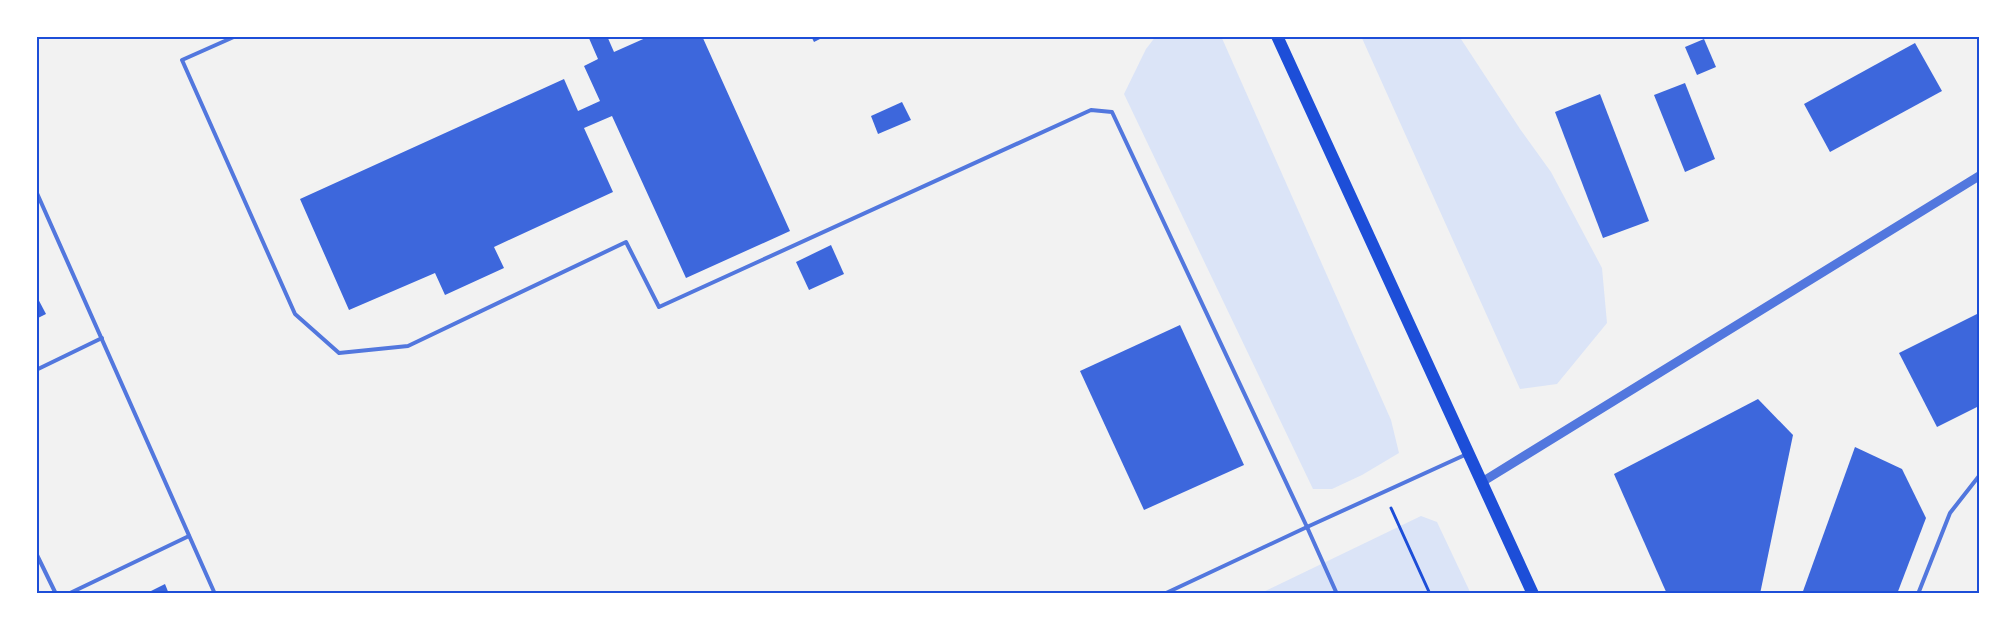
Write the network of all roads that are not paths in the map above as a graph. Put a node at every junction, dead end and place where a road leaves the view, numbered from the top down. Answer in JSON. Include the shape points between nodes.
{"nodes":[{"id":1,"x":236,"y":36,"type":"edge"},
{"id":2,"x":1278,"y":36,"type":"edge"},
{"id":3,"x":1979,"y":176,"type":"edge"},
{"id":4,"x":36,"y":191,"type":"edge"},
{"id":5,"x":102,"y":338,"type":"junction"},
{"id":6,"x":36,"y":370,"type":"edge"},
{"id":7,"x":1469,"y":454,"type":"junction"},
{"id":8,"x":1979,"y":476,"type":"edge"},
{"id":9,"x":1482,"y":482,"type":"junction"},
{"id":10,"x":1307,"y":527,"type":"junction"},
{"id":11,"x":189,"y":536,"type":"junction"},
{"id":12,"x":36,"y":552,"type":"edge"},
{"id":13,"x":56,"y":594,"type":"edge"},
{"id":14,"x":68,"y":594,"type":"edge"},
{"id":15,"x":215,"y":594,"type":"edge"},
{"id":16,"x":1164,"y":594,"type":"edge"},
{"id":17,"x":1337,"y":594,"type":"edge"},
{"id":18,"x":1533,"y":594,"type":"edge"},
{"id":19,"x":1918,"y":594,"type":"edge"}],
"edges":[{"from":1,"to":10,"type":"lane","via":[[182,60],[295,314],[339,353],[408,346],[626,242],[659,307],[1091,110],[1112,112]]},
{"from":2,"to":7,"type":"main road"},
{"from":3,"to":9,"type":"street"},
{"from":4,"to":5,"type":"lane"},
{"from":5,"to":6,"type":"lane"},
{"from":5,"to":11,"type":"lane"},
{"from":7,"to":9,"type":"main road"},
{"from":7,"to":10,"type":"lane"},
{"from":8,"to":19,"type":"lane","via":[[1950,513]]},
{"from":9,"to":18,"type":"main road"},
{"from":10,"to":16,"type":"lane"},
{"from":10,"to":17,"type":"lane"},
{"from":11,"to":14,"type":"lane"},
{"from":11,"to":15,"type":"lane"},
{"from":12,"to":13,"type":"lane"}]}
